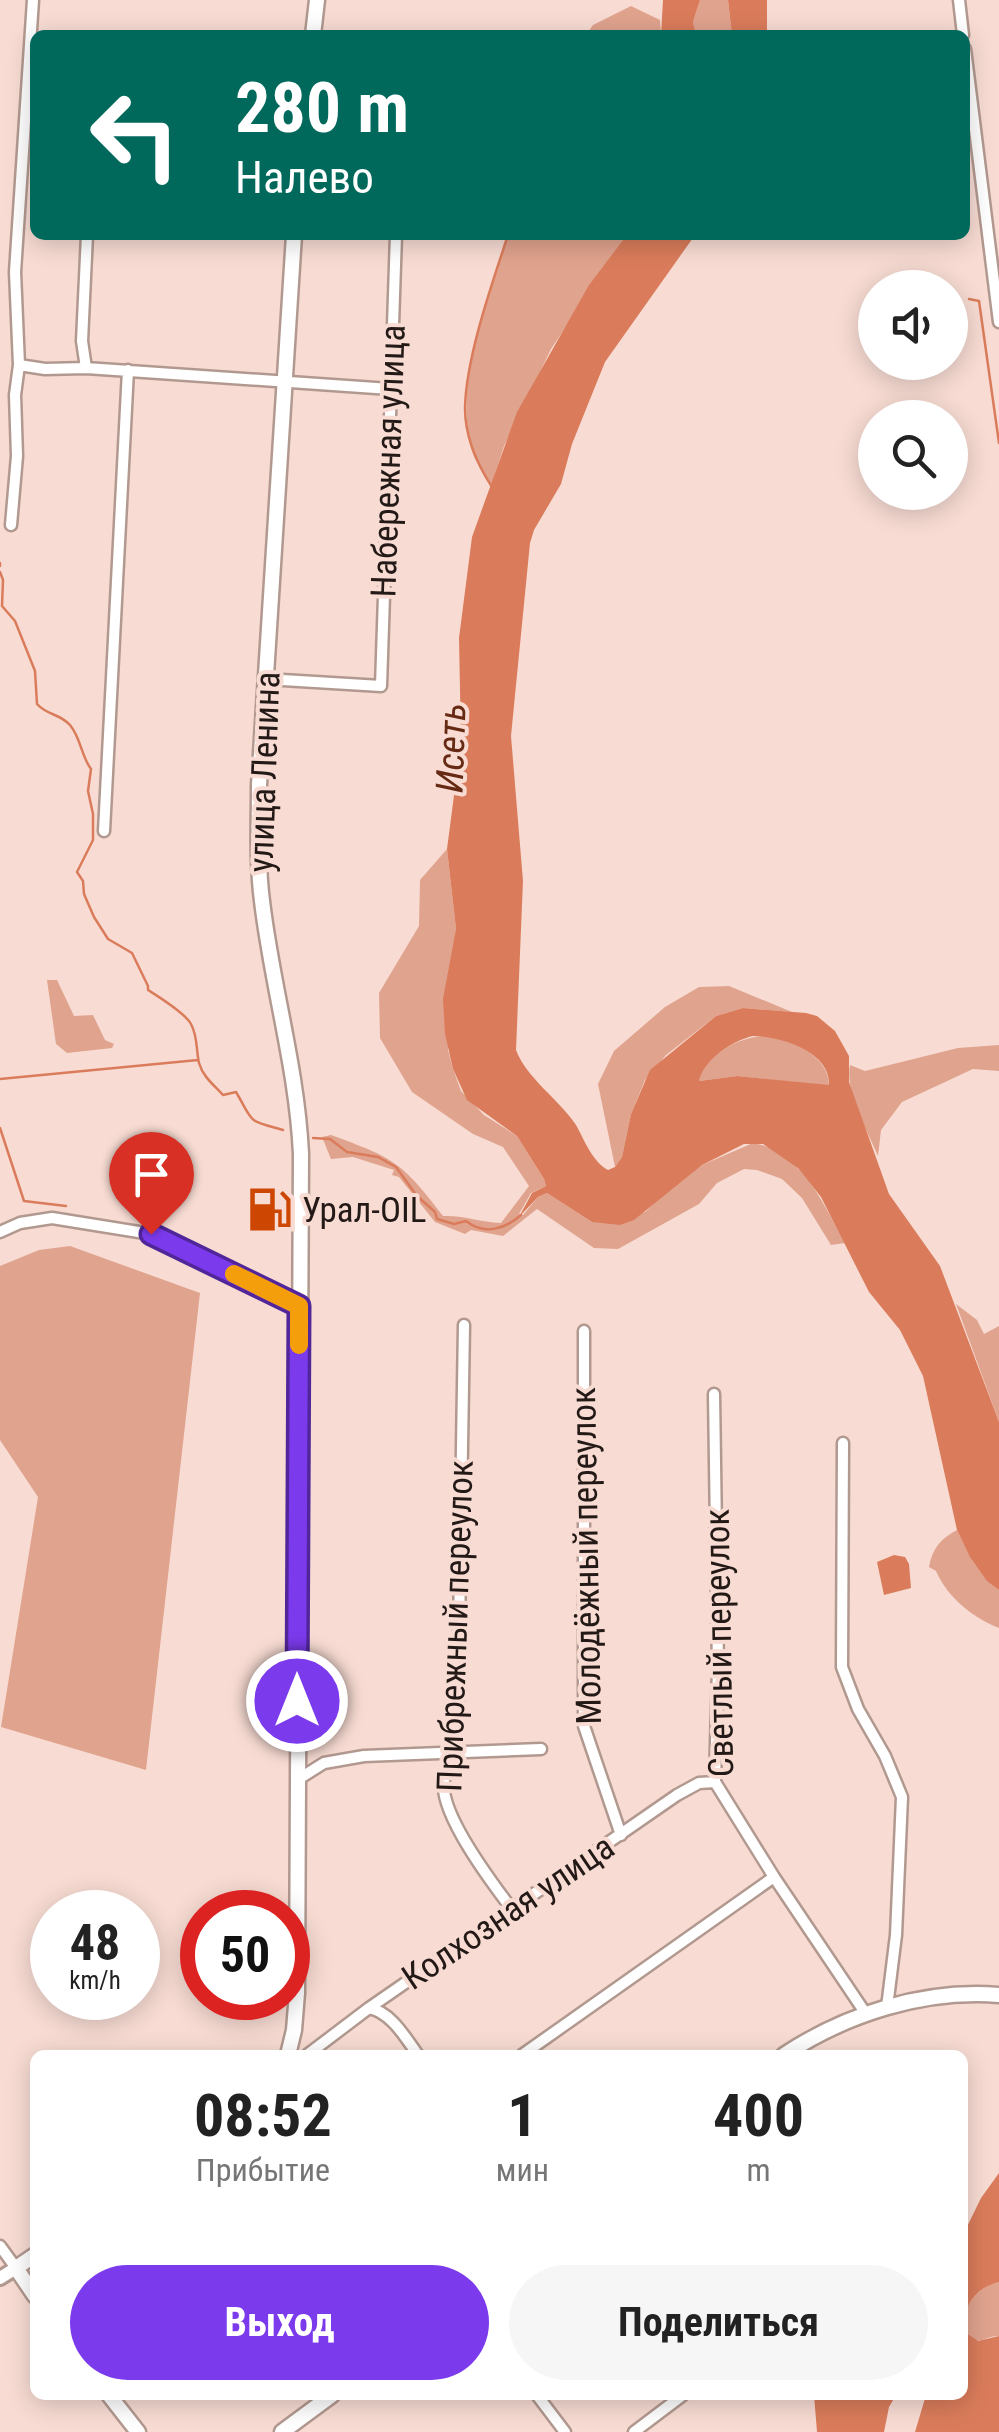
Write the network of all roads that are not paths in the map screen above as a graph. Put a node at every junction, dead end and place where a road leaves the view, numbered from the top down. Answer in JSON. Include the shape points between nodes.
{"nodes":[{"id":1,"x":33,"y":0,"type":"edge"},
{"id":2,"x":318,"y":0,"type":"edge"},
{"id":3,"x":959,"y":0,"type":"edge"},
{"id":4,"x":31,"y":30,"type":"edge"},
{"id":5,"x":314,"y":30,"type":"edge"},
{"id":6,"x":962,"y":30,"type":"edge"},
{"id":7,"x":30,"y":45,"type":"edge"},
{"id":8,"x":970,"y":88,"type":"edge"},
{"id":9,"x":87,"y":240,"type":"edge"},
{"id":10,"x":294,"y":240,"type":"edge"},
{"id":11,"x":396,"y":240,"type":"edge"},
{"id":12,"x":999,"y":322,"type":"edge"},
{"id":13,"x":19,"y":364,"type":"junction"},
{"id":14,"x":86,"y":368,"type":"junction"},
{"id":15,"x":128,"y":370,"type":"junction"},
{"id":16,"x":284,"y":382,"type":"junction"},
{"id":17,"x":390,"y":389,"type":"junction"},
{"id":18,"x":10,"y":524,"type":"dead end"},
{"id":19,"x":266,"y":679,"type":"junction"},
{"id":20,"x":104,"y":831,"type":"dead end"},
{"id":21,"x":0,"y":1232,"type":"edge"},
{"id":22,"x":299,"y":1306,"type":"junction"},
{"id":23,"x":464,"y":1325,"type":"dead end"},
{"id":24,"x":584,"y":1331,"type":"dead end"},
{"id":25,"x":714,"y":1394,"type":"dead end"},
{"id":26,"x":843,"y":1443,"type":"dead end"},
{"id":27,"x":542,"y":1749,"type":"dead end"},
{"id":28,"x":457,"y":1751,"type":"junction"},
{"id":29,"x":296,"y":1780,"type":"junction"},
{"id":30,"x":715,"y":1782,"type":"junction"},
{"id":31,"x":621,"y":1835,"type":"junction"},
{"id":32,"x":774,"y":1877,"type":"junction"},
{"id":33,"x":512,"y":1908,"type":"junction"},
{"id":34,"x":999,"y":1995,"type":"edge"},
{"id":35,"x":886,"y":2007,"type":"junction"},
{"id":36,"x":368,"y":2008,"type":"junction"},
{"id":37,"x":866,"y":2014,"type":"junction"},
{"id":38,"x":289,"y":2050,"type":"edge"},
{"id":39,"x":313,"y":2050,"type":"edge"},
{"id":40,"x":414,"y":2050,"type":"edge"},
{"id":41,"x":529,"y":2050,"type":"edge"},
{"id":42,"x":791,"y":2050,"type":"edge"},
{"id":43,"x":0,"y":2246,"type":"edge"},
{"id":44,"x":30,"y":2258,"type":"edge"},
{"id":45,"x":16,"y":2268,"type":"junction"},
{"id":46,"x":0,"y":2278,"type":"edge"},
{"id":47,"x":30,"y":2289,"type":"edge"},
{"id":48,"x":114,"y":2400,"type":"edge"},
{"id":49,"x":325,"y":2400,"type":"edge"},
{"id":50,"x":541,"y":2400,"type":"edge"},
{"id":51,"x":676,"y":2400,"type":"edge"},
{"id":52,"x":138,"y":2432,"type":"edge"},
{"id":53,"x":282,"y":2432,"type":"edge"},
{"id":54,"x":564,"y":2432,"type":"edge"},
{"id":55,"x":634,"y":2432,"type":"edge"}],
"edges":[{"from":1,"to":4,"type":"street"},
{"from":2,"to":5,"type":"main road"},
{"from":3,"to":6,"type":"street"},
{"from":7,"to":13,"type":"street","via":[[15,272]]},
{"from":8,"to":12,"type":"street"},
{"from":9,"to":14,"type":"street"},
{"from":10,"to":16,"type":"main road","name":"улица Ленина"},
{"from":11,"to":17,"type":"street","name":"Набережная улица"},
{"from":13,"to":14,"type":"street"},
{"from":13,"to":18,"type":"street"},
{"from":14,"to":15,"type":"street"},
{"from":15,"to":16,"type":"street"},
{"from":15,"to":20,"type":"street"},
{"from":16,"to":17,"type":"street"},
{"from":16,"to":19,"type":"main road","name":"улица Ленина"},
{"from":17,"to":19,"type":"street","name":"Набережная улица","via":[[380,686]]},
{"from":19,"to":22,"type":"main road","name":"улица Ленина","via":[[258,861],[300,1129]]},
{"from":21,"to":22,"type":"street","via":[[52,1218],[151,1234]]},
{"from":22,"to":29,"type":"main road","name":"улица Ленина"},
{"from":23,"to":28,"type":"street","name":"Прибрежный переулок"},
{"from":24,"to":31,"type":"street","name":"Молодёжный переулок","via":[[584,1726]]},
{"from":25,"to":30,"type":"street","name":"Светлый переулок"},
{"from":26,"to":35,"type":"street","via":[[842,1667],[902,1798]]},
{"from":27,"to":28,"type":"street"},
{"from":28,"to":29,"type":"street","via":[[324,1763]]},
{"from":28,"to":33,"type":"street","name":"Прибрежный переулок","via":[[443,1782],[448,1806]]},
{"from":29,"to":38,"type":"main road","name":"улица Ленина","via":[[297,1994]]},
{"from":30,"to":31,"type":"street","name":"Колхозная улица","via":[[677,1794]]},
{"from":30,"to":32,"type":"street","name":"Светлый переулок"},
{"from":31,"to":33,"type":"street","name":"Колхозная улица"},
{"from":32,"to":37,"type":"street","name":"Светлый переулок"},
{"from":32,"to":41,"type":"street"},
{"from":33,"to":36,"type":"street","name":"Колхозная улица"},
{"from":34,"to":35,"type":"main road"},
{"from":35,"to":37,"type":"main road"},
{"from":36,"to":39,"type":"street","name":"Колхозная улица"},
{"from":36,"to":40,"type":"street","via":[[380,2010]]},
{"from":37,"to":42,"type":"main road"},
{"from":43,"to":45,"type":"street"},
{"from":44,"to":45,"type":"main road"},
{"from":45,"to":46,"type":"street"},
{"from":45,"to":47,"type":"main road"},
{"from":48,"to":52,"type":"main road"},
{"from":49,"to":53,"type":"main road"},
{"from":50,"to":54,"type":"street"},
{"from":51,"to":55,"type":"street"}]}
